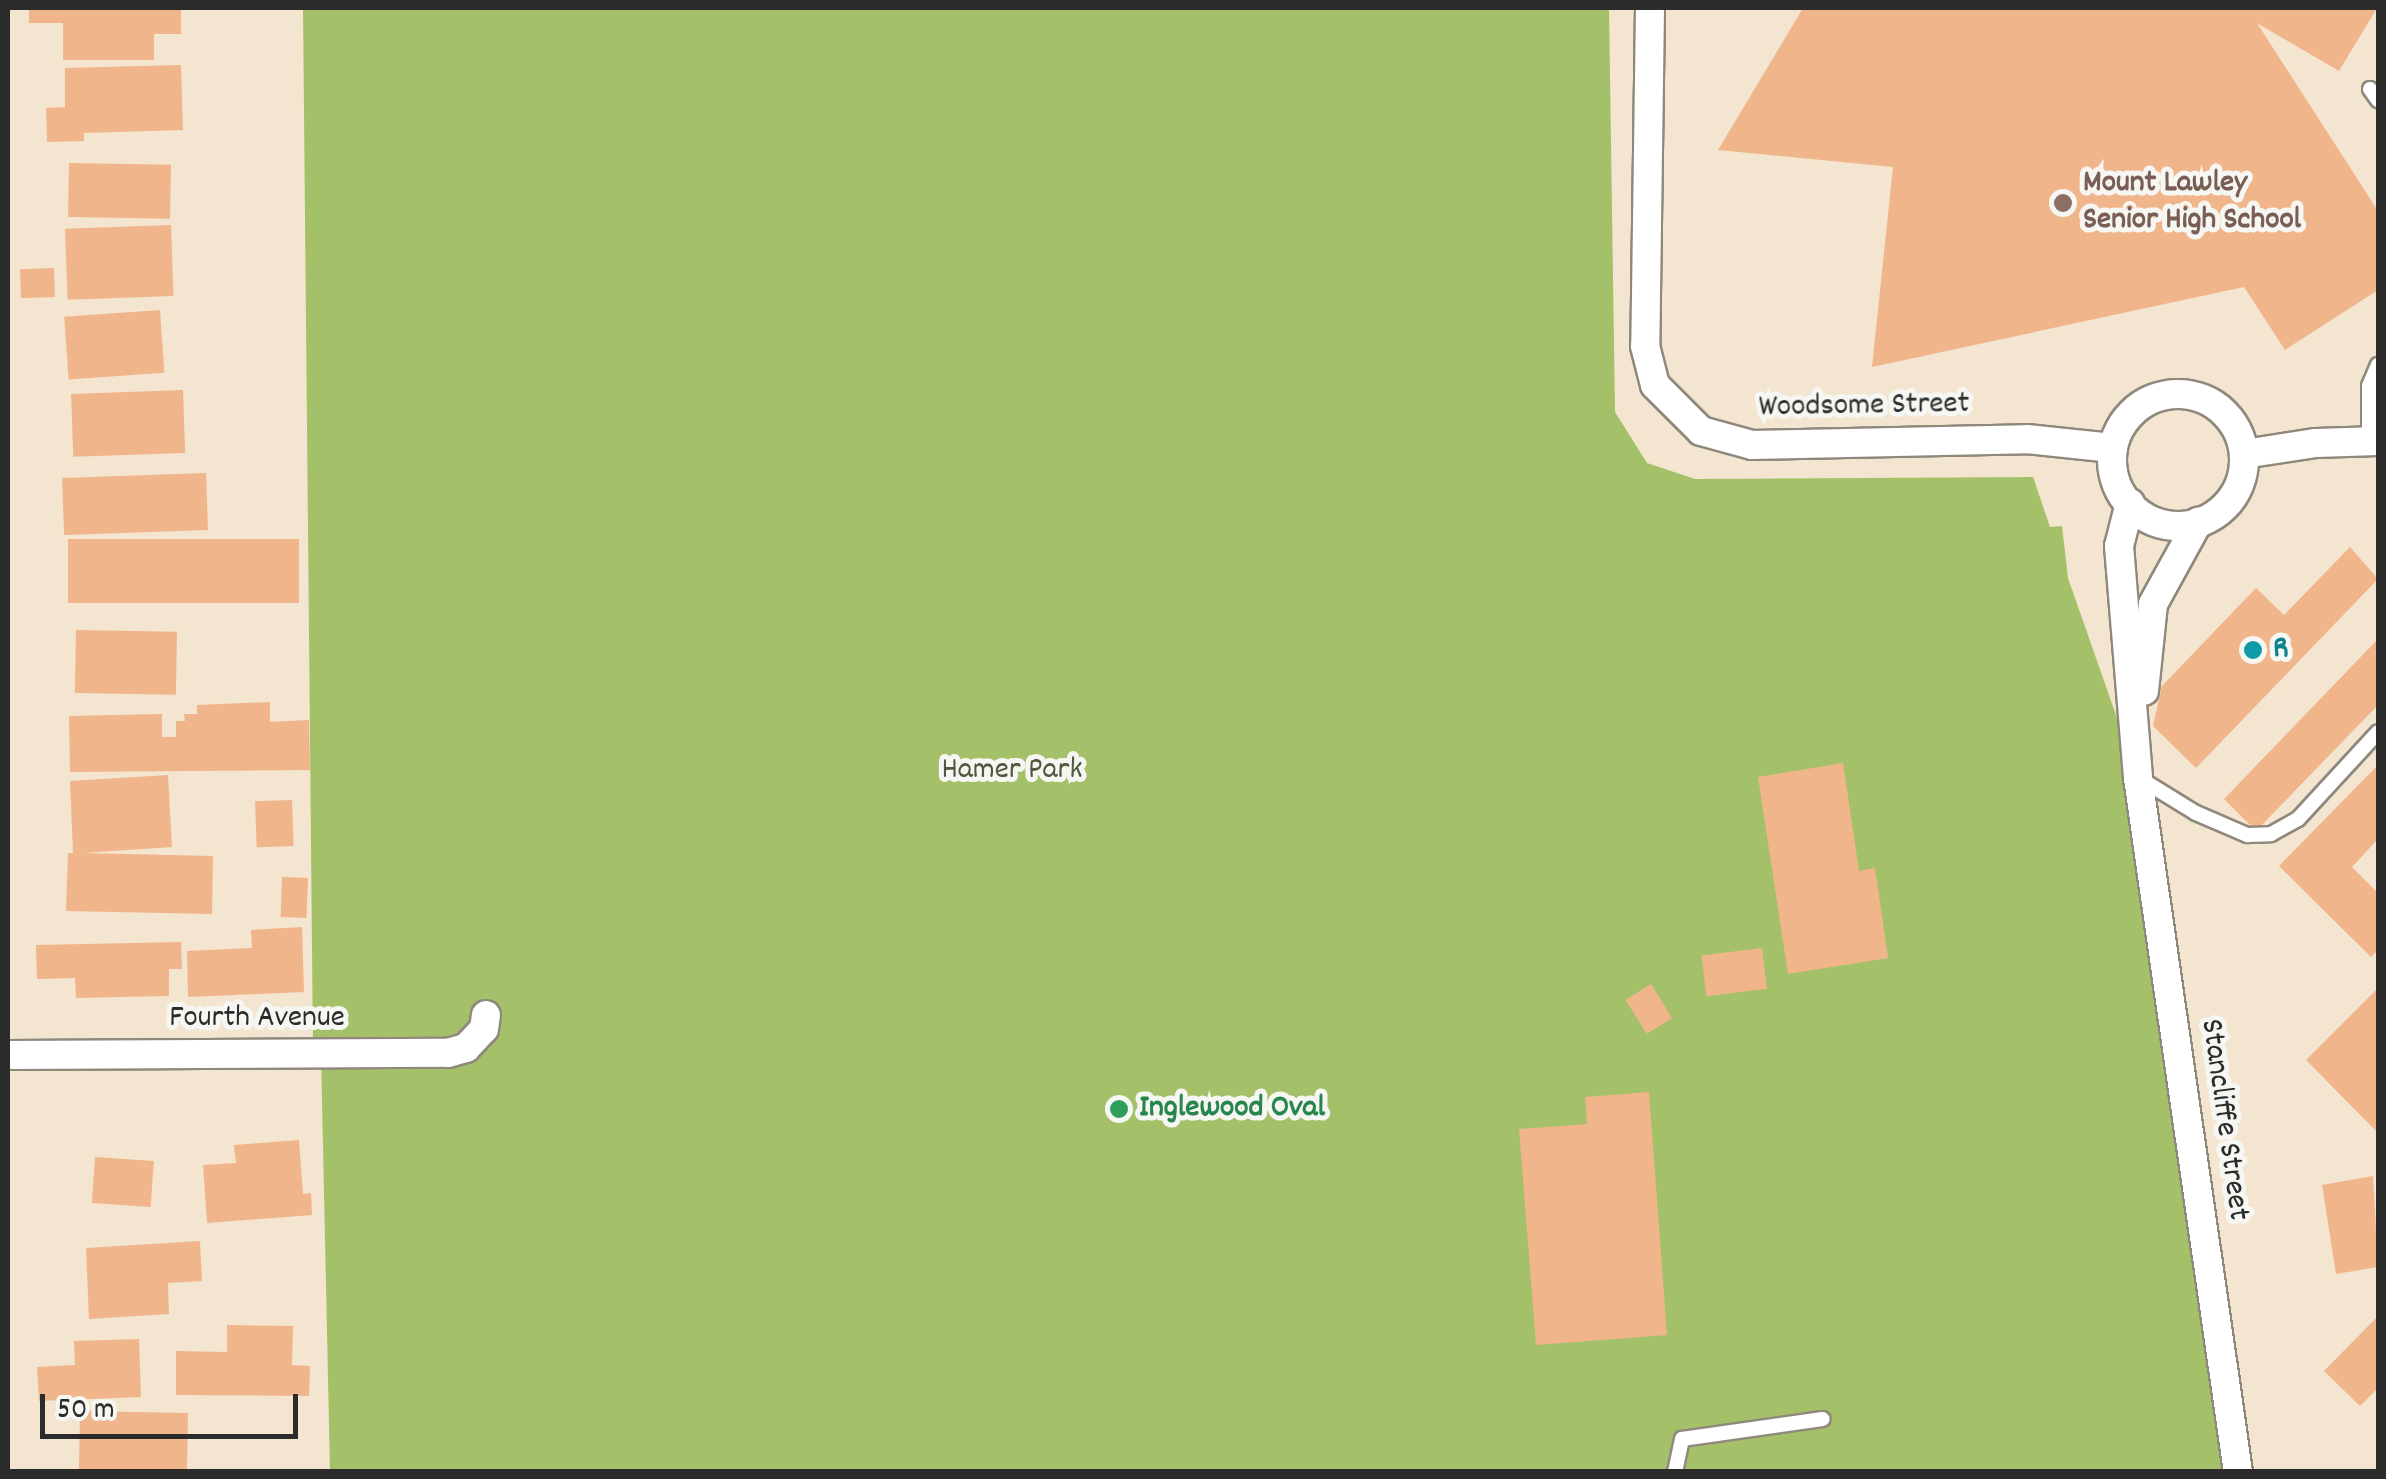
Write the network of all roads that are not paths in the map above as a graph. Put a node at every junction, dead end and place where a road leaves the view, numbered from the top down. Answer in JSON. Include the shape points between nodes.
{"nodes":[{"id":1,"x":1650,"y":8,"type":"edge"},
{"id":2,"x":2378,"y":366,"type":"edge"},
{"id":3,"x":2374,"y":441,"type":"edge"},
{"id":4,"x":2113,"y":448,"type":"junction"},
{"id":5,"x":2244,"y":454,"type":"junction"},
{"id":6,"x":2130,"y":502,"type":"junction"},
{"id":7,"x":2198,"y":522,"type":"junction"},
{"id":8,"x":2378,"y":732,"type":"edge"},
{"id":9,"x":2138,"y":778,"type":"junction"},
{"id":10,"x":486,"y":1015,"type":"dead end"},
{"id":11,"x":8,"y":1055,"type":"edge"},
{"id":12,"x":1823,"y":1419,"type":"dead end"},
{"id":13,"x":1675,"y":1472,"type":"edge"},
{"id":14,"x":2238,"y":1472,"type":"edge"}],
"edges":[{"from":1,"to":4,"type":"street","name":"Woodsome Street","via":[[1645,346],[1655,384],[1701,431],[1752,445],[2027,439]]},
{"from":2,"to":3,"type":"lane","via":[[2369,386]]},
{"from":3,"to":5,"type":"street"},
{"from":4,"to":5,"type":"street","via":[[2134,412],[2151,400],[2182,395],[2212,402],[2228,416]]},
{"from":4,"to":6,"type":"street","via":[[2116,482]]},
{"from":5,"to":7,"type":"street","name":"Stancliffe Street","via":[[2236,492],[2224,508]]},
{"from":6,"to":7,"type":"street","via":[[2153,522]]},
{"from":6,"to":9,"type":"street","name":"Stancliffe Street","via":[[2119,546]]},
{"from":7,"to":9,"type":"street","name":"Stancliffe Street","via":[[2153,604]]},
{"from":8,"to":9,"type":"lane","via":[[2298,819],[2271,834],[2247,835]]},
{"from":9,"to":14,"type":"street","name":"Stancliffe Street"},
{"from":10,"to":11,"type":"street","name":"Fourth Avenue","via":[[484,1030],[466,1048],[448,1053]]},
{"from":12,"to":13,"type":"lane","via":[[1682,1438]]}]}
